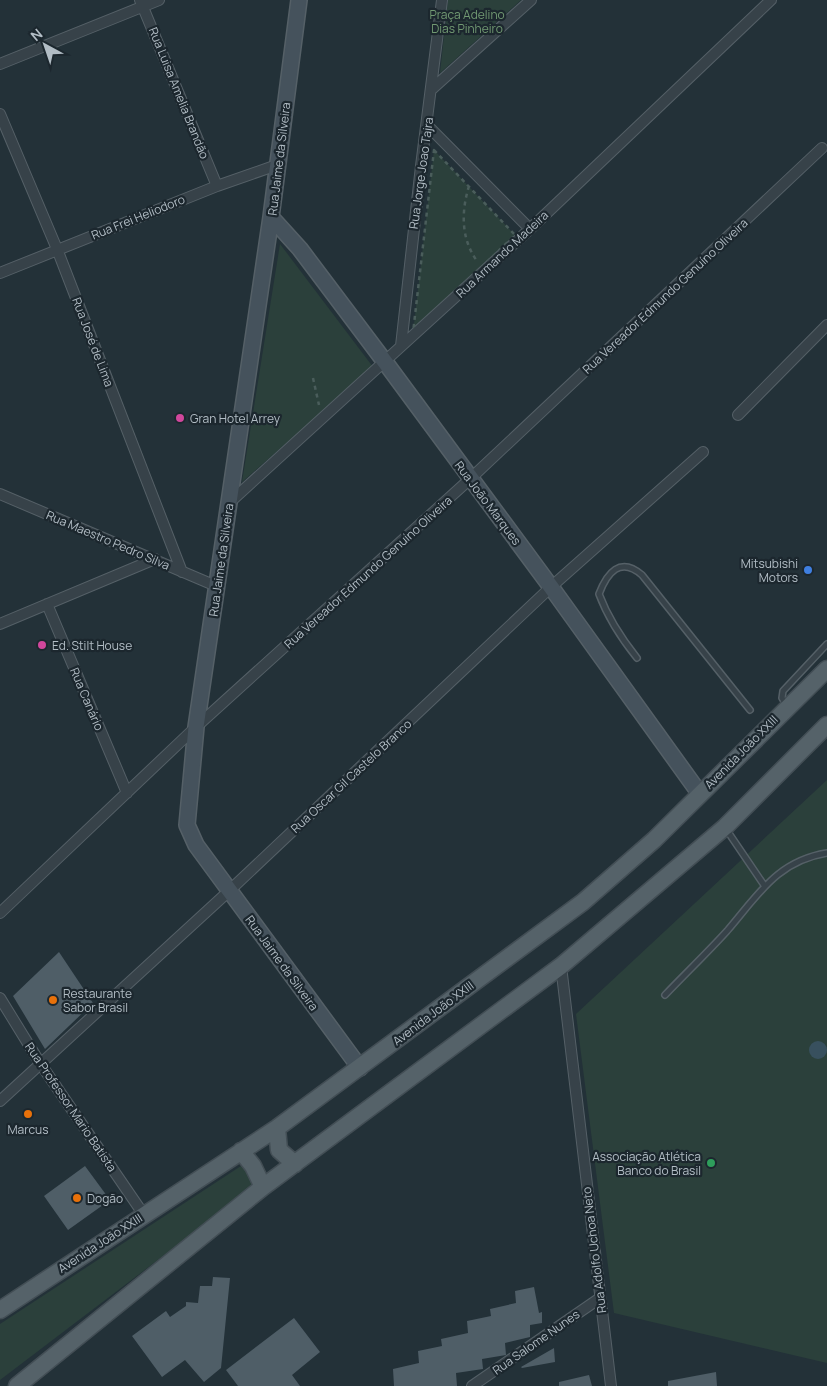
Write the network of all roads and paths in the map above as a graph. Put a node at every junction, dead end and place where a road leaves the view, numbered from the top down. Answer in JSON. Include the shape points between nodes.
{"nodes":[{"id":1,"x":159,"y":0,"type":"edge"},
{"id":2,"x":299,"y":0,"type":"edge"},
{"id":3,"x":442,"y":0,"type":"edge"},
{"id":4,"x":531,"y":0,"type":"edge"},
{"id":5,"x":771,"y":0,"type":"edge"},
{"id":6,"x":142,"y":3,"type":"edge"},
{"id":7,"x":0,"y":64,"type":"edge"},
{"id":8,"x":432,"y":89,"type":"junction"},
{"id":9,"x":0,"y":114,"type":"edge"},
{"id":10,"x":427,"y":125,"type":"junction"},
{"id":11,"x":822,"y":148,"type":"dead end"},
{"id":12,"x":277,"y":165,"type":"junction"},
{"id":13,"x":476,"y":173,"type":"junction"},
{"id":14,"x":217,"y":186,"type":"junction"},
{"id":15,"x":469,"y":187,"type":"junction"},
{"id":16,"x":272,"y":217,"type":"junction"},
{"id":17,"x":530,"y":229,"type":"junction"},
{"id":18,"x":58,"y":249,"type":"junction"},
{"id":19,"x":483,"y":269,"type":"junction"},
{"id":20,"x":0,"y":273,"type":"edge"},
{"id":21,"x":827,"y":325,"type":"edge"},
{"id":22,"x":401,"y":346,"type":"junction"},
{"id":23,"x":385,"y":362,"type":"junction"},
{"id":24,"x":313,"y":378,"type":"dead end"},
{"id":25,"x":738,"y":414,"type":"dead end"},
{"id":26,"x":322,"y":419,"type":"junction"},
{"id":27,"x":703,"y":452,"type":"dead end"},
{"id":28,"x":470,"y":480,"type":"junction"},
{"id":29,"x":0,"y":494,"type":"edge"},
{"id":30,"x":229,"y":503,"type":"junction"},
{"id":31,"x":155,"y":559,"type":"junction"},
{"id":32,"x":182,"y":572,"type":"junction"},
{"id":33,"x":216,"y":586,"type":"junction"},
{"id":34,"x":551,"y":586,"type":"junction"},
{"id":35,"x":48,"y":604,"type":"junction"},
{"id":36,"x":0,"y":624,"type":"edge"},
{"id":37,"x":827,"y":644,"type":"edge"},
{"id":38,"x":637,"y":658,"type":"dead end"},
{"id":39,"x":827,"y":669,"type":"edge"},
{"id":40,"x":787,"y":706,"type":"junction"},
{"id":41,"x":750,"y":710,"type":"dead end"},
{"id":42,"x":827,"y":725,"type":"edge"},
{"id":43,"x":196,"y":727,"type":"junction"},
{"id":44,"x":127,"y":793,"type":"junction"},
{"id":45,"x":700,"y":794,"type":"junction"},
{"id":46,"x":724,"y":827,"type":"junction"},
{"id":47,"x":827,"y":853,"type":"edge"},
{"id":48,"x":764,"y":885,"type":"junction"},
{"id":49,"x":229,"y":891,"type":"junction"},
{"id":50,"x":0,"y":913,"type":"edge"},
{"id":51,"x":561,"y":966,"type":"junction"},
{"id":52,"x":665,"y":995,"type":"dead end"},
{"id":53,"x":0,"y":998,"type":"edge"},
{"id":54,"x":40,"y":1063,"type":"junction"},
{"id":55,"x":360,"y":1068,"type":"junction"},
{"id":56,"x":0,"y":1101,"type":"edge"},
{"id":57,"x":277,"y":1128,"type":"junction"},
{"id":58,"x":241,"y":1151,"type":"junction"},
{"id":59,"x":295,"y":1164,"type":"junction"},
{"id":60,"x":263,"y":1187,"type":"junction"},
{"id":61,"x":144,"y":1214,"type":"junction"},
{"id":62,"x":600,"y":1298,"type":"junction"},
{"id":63,"x":0,"y":1310,"type":"edge"},
{"id":64,"x":17,"y":1386,"type":"edge"},
{"id":65,"x":472,"y":1386,"type":"edge"},
{"id":66,"x":611,"y":1386,"type":"edge"}],
"edges":[{"from":1,"to":6,"type":"street"},
{"from":2,"to":12,"type":"street","name":"Rua Jaime da Silveira"},
{"from":3,"to":8,"type":"street","name":"Rua Jorge Joao Tajra"},
{"from":4,"to":8,"type":"street"},
{"from":5,"to":17,"type":"street","name":"Rua Armando Madeira"},
{"from":6,"to":7,"type":"street"},
{"from":6,"to":14,"type":"street","name":"Rua Luisa Amelia Brandão"},
{"from":8,"to":10,"type":"street","name":"Rua Jorge Joao Tajra"},
{"from":9,"to":18,"type":"street","name":"Rua José de Lima"},
{"from":10,"to":13,"type":"street"},
{"from":10,"to":22,"type":"street","name":"Rua Jorge Joao Tajra"},
{"from":11,"to":28,"type":"street","name":"Rua Vereador Edmundo Genuíno Oliveira"},
{"from":12,"to":14,"type":"street","name":"Rua Frei Heliodoro"},
{"from":12,"to":16,"type":"street","name":"Rua Jaime da Silveira"},
{"from":13,"to":15,"type":"path"},
{"from":13,"to":17,"type":"street"},
{"from":14,"to":18,"type":"street","name":"Rua Frei Heliodoro"},
{"from":15,"to":19,"type":"path","via":[[463,228],[470,252]]},
{"from":15,"to":19,"type":"path","via":[[515,235]]},
{"from":15,"to":19,"type":"path","via":[[434,150],[413,333]]},
{"from":16,"to":23,"type":"street","name":"Rua João Marques"},
{"from":16,"to":30,"type":"street","name":"Rua Jaime da Silveira"},
{"from":17,"to":19,"type":"street","name":"Rua Armando Madeira"},
{"from":18,"to":20,"type":"street","name":"Rua Frei Heliodoro"},
{"from":18,"to":32,"type":"street","name":"Rua José de Lima"},
{"from":19,"to":22,"type":"street","name":"Rua Armando Madeira"},
{"from":21,"to":25,"type":"street"},
{"from":22,"to":23,"type":"street","name":"Rua Armando Madeira"},
{"from":23,"to":26,"type":"street","name":"Rua Armando Madeira"},
{"from":23,"to":28,"type":"street","name":"Rua João Marques"},
{"from":24,"to":26,"type":"path"},
{"from":26,"to":30,"type":"street","name":"Rua Armando Madeira"},
{"from":27,"to":34,"type":"street","name":"Rua Oscar Gil Castelo Branco"},
{"from":28,"to":34,"type":"street","name":"Rua João Marques"},
{"from":28,"to":43,"type":"street","name":"Rua Vereador Edmundo Genuíno Oliveira"},
{"from":29,"to":31,"type":"street","name":"Rua Maestro Pedro Silva"},
{"from":30,"to":33,"type":"street","name":"Rua Jaime da Silveira"},
{"from":31,"to":32,"type":"street","name":"Rua Maestro Pedro Silva"},
{"from":31,"to":35,"type":"street"},
{"from":32,"to":33,"type":"street","name":"Rua Maestro Pedro Silva"},
{"from":33,"to":43,"type":"street","name":"Rua Jaime da Silveira"},
{"from":34,"to":45,"type":"street","name":"Rua João Marques"},
{"from":34,"to":49,"type":"street","name":"Rua Oscar Gil Castelo Branco"},
{"from":35,"to":36,"type":"street"},
{"from":35,"to":44,"type":"street","name":"Rua Canário"},
{"from":37,"to":40,"type":"lane","via":[[783,691],[782,698]]},
{"from":38,"to":41,"type":"lane","via":[[607,616],[599,594],[606,578],[619,567],[633,568],[642,575]]},
{"from":39,"to":40,"type":"main road","name":"Avenida João XXIII"},
{"from":40,"to":45,"type":"main road","name":"Avenida João XXIII"},
{"from":42,"to":46,"type":"main road"},
{"from":43,"to":44,"type":"street","name":"Rua Vereador Edmundo Genuíno Oliveira"},
{"from":43,"to":49,"type":"street","name":"Rua Jaime da Silveira","via":[[188,794],[189,831]]},
{"from":44,"to":50,"type":"street","name":"Rua Vereador Edmundo Genuíno Oliveira"},
{"from":45,"to":55,"type":"main road","name":"Avenida João XXIII","via":[[654,840],[583,902]]},
{"from":46,"to":48,"type":"lane"},
{"from":46,"to":51,"type":"main road"},
{"from":47,"to":48,"type":"lane","via":[[813,854],[799,861]]},
{"from":48,"to":52,"type":"lane","via":[[726,931]]},
{"from":49,"to":54,"type":"street","name":"Rua Oscar Gil Castelo Branco"},
{"from":49,"to":55,"type":"street","name":"Rua Jaime da Silveira"},
{"from":51,"to":59,"type":"main road"},
{"from":51,"to":62,"type":"street","name":"Rua Adolfo Uchoa Neto"},
{"from":53,"to":54,"type":"street","name":"Rua Professor Mario Batista"},
{"from":54,"to":56,"type":"street","name":"Rua Oscar Gil Castelo Branco"},
{"from":54,"to":61,"type":"street","name":"Rua Professor Mario Batista"},
{"from":55,"to":57,"type":"main road","name":"Avenida João XXIII"},
{"from":57,"to":58,"type":"main road","name":"Avenida João XXIII"},
{"from":57,"to":59,"type":"main road","via":[[279,1150]]},
{"from":58,"to":60,"type":"main road"},
{"from":58,"to":61,"type":"main road","name":"Avenida João XXIII"},
{"from":59,"to":60,"type":"main road"},
{"from":60,"to":64,"type":"main road"},
{"from":61,"to":63,"type":"main road","name":"Avenida João XXIII"},
{"from":62,"to":65,"type":"street","name":"Rua Salome Nunes"},
{"from":62,"to":66,"type":"street","name":"Rua Adolfo Uchoa Neto"}]}
